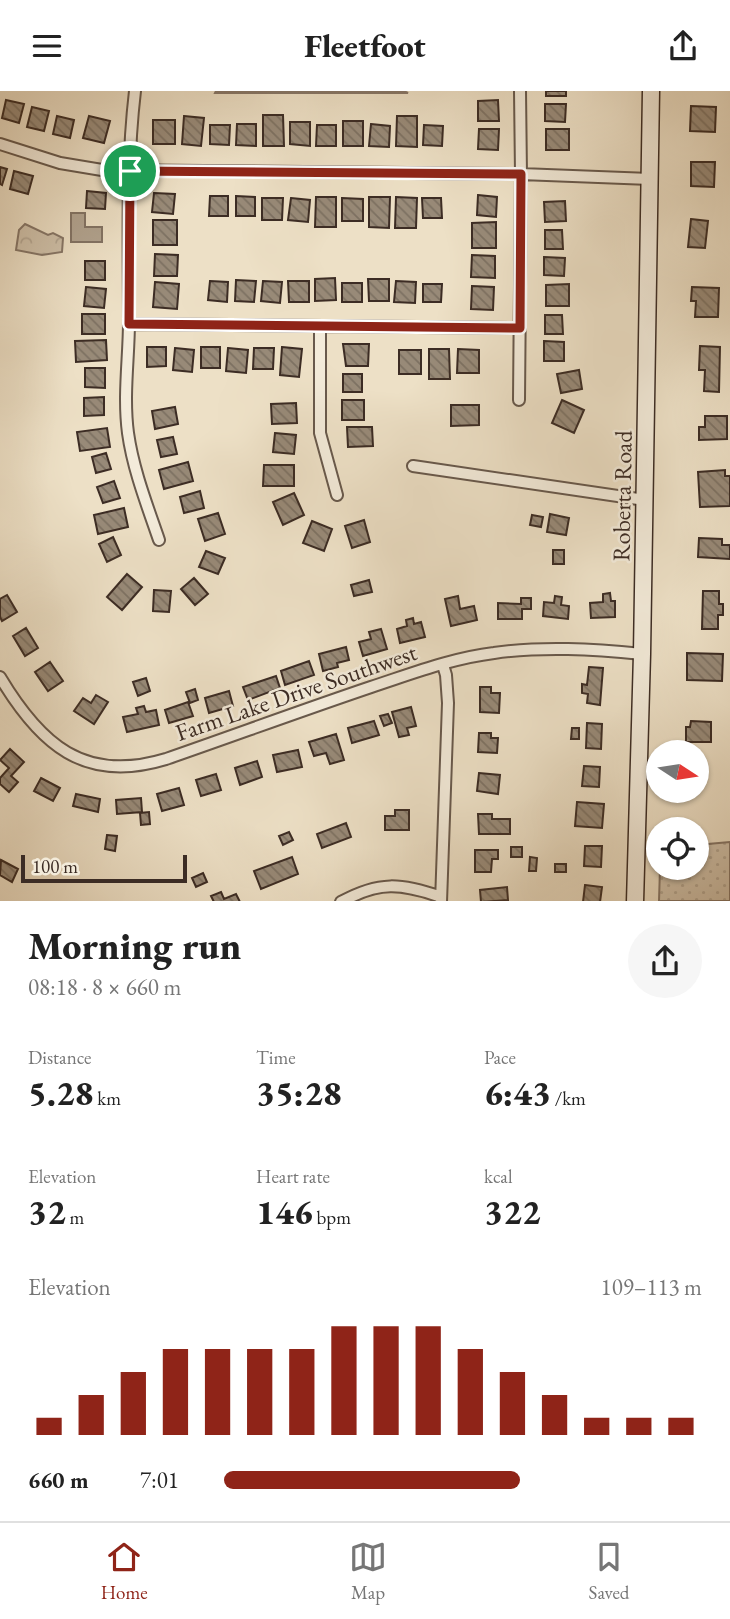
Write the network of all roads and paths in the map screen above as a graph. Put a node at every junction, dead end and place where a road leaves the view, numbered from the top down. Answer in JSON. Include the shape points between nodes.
{"nodes":[{"id":1,"x":135,"y":91,"type":"edge"},
{"id":2,"x":520,"y":91,"type":"edge"},
{"id":3,"x":650,"y":91,"type":"edge"},
{"id":4,"x":0,"y":144,"type":"edge"},
{"id":5,"x":130,"y":171,"type":"junction"},
{"id":6,"x":521,"y":174,"type":"junction"},
{"id":7,"x":650,"y":179,"type":"junction"},
{"id":8,"x":129,"y":324,"type":"junction"},
{"id":9,"x":320,"y":327,"type":"junction"},
{"id":10,"x":520,"y":328,"type":"junction"},
{"id":11,"x":519,"y":400,"type":"dead end"},
{"id":12,"x":413,"y":466,"type":"dead end"},
{"id":13,"x":337,"y":495,"type":"dead end"},
{"id":14,"x":645,"y":500,"type":"junction"},
{"id":15,"x":159,"y":540,"type":"dead end"},
{"id":16,"x":642,"y":654,"type":"junction"},
{"id":17,"x":443,"y":665,"type":"junction"},
{"id":18,"x":0,"y":677,"type":"edge"},
{"id":19,"x":441,"y":899,"type":"edge"},
{"id":20,"x":341,"y":901,"type":"edge"},
{"id":21,"x":635,"y":901,"type":"edge"}],
"edges":[{"from":1,"to":5,"type":"street"},
{"from":2,"to":6,"type":"street"},
{"from":3,"to":7,"type":"street","name":"Roberta Road"},
{"from":4,"to":5,"type":"street","via":[[69,165]]},
{"from":5,"to":6,"type":"street"},
{"from":5,"to":8,"type":"street"},
{"from":6,"to":7,"type":"street"},
{"from":6,"to":10,"type":"street"},
{"from":7,"to":14,"type":"street","name":"Roberta Road"},
{"from":8,"to":9,"type":"street"},
{"from":8,"to":15,"type":"street","via":[[128,433]]},
{"from":9,"to":10,"type":"street"},
{"from":9,"to":13,"type":"street","via":[[320,433]]},
{"from":10,"to":11,"type":"street"},
{"from":12,"to":14,"type":"street"},
{"from":14,"to":16,"type":"street","name":"Roberta Road"},
{"from":16,"to":17,"type":"street","name":"Farm Lake Drive Southwest","via":[[532,649]]},
{"from":16,"to":21,"type":"street","name":"Roberta Road"},
{"from":17,"to":18,"type":"street","name":"Farm Lake Drive Southwest","via":[[166,759],[129,767],[94,764],[62,750],[34,728]]},
{"from":17,"to":19,"type":"street","via":[[448,703]]},
{"from":19,"to":20,"type":"street","via":[[400,886],[377,887]]}]}
